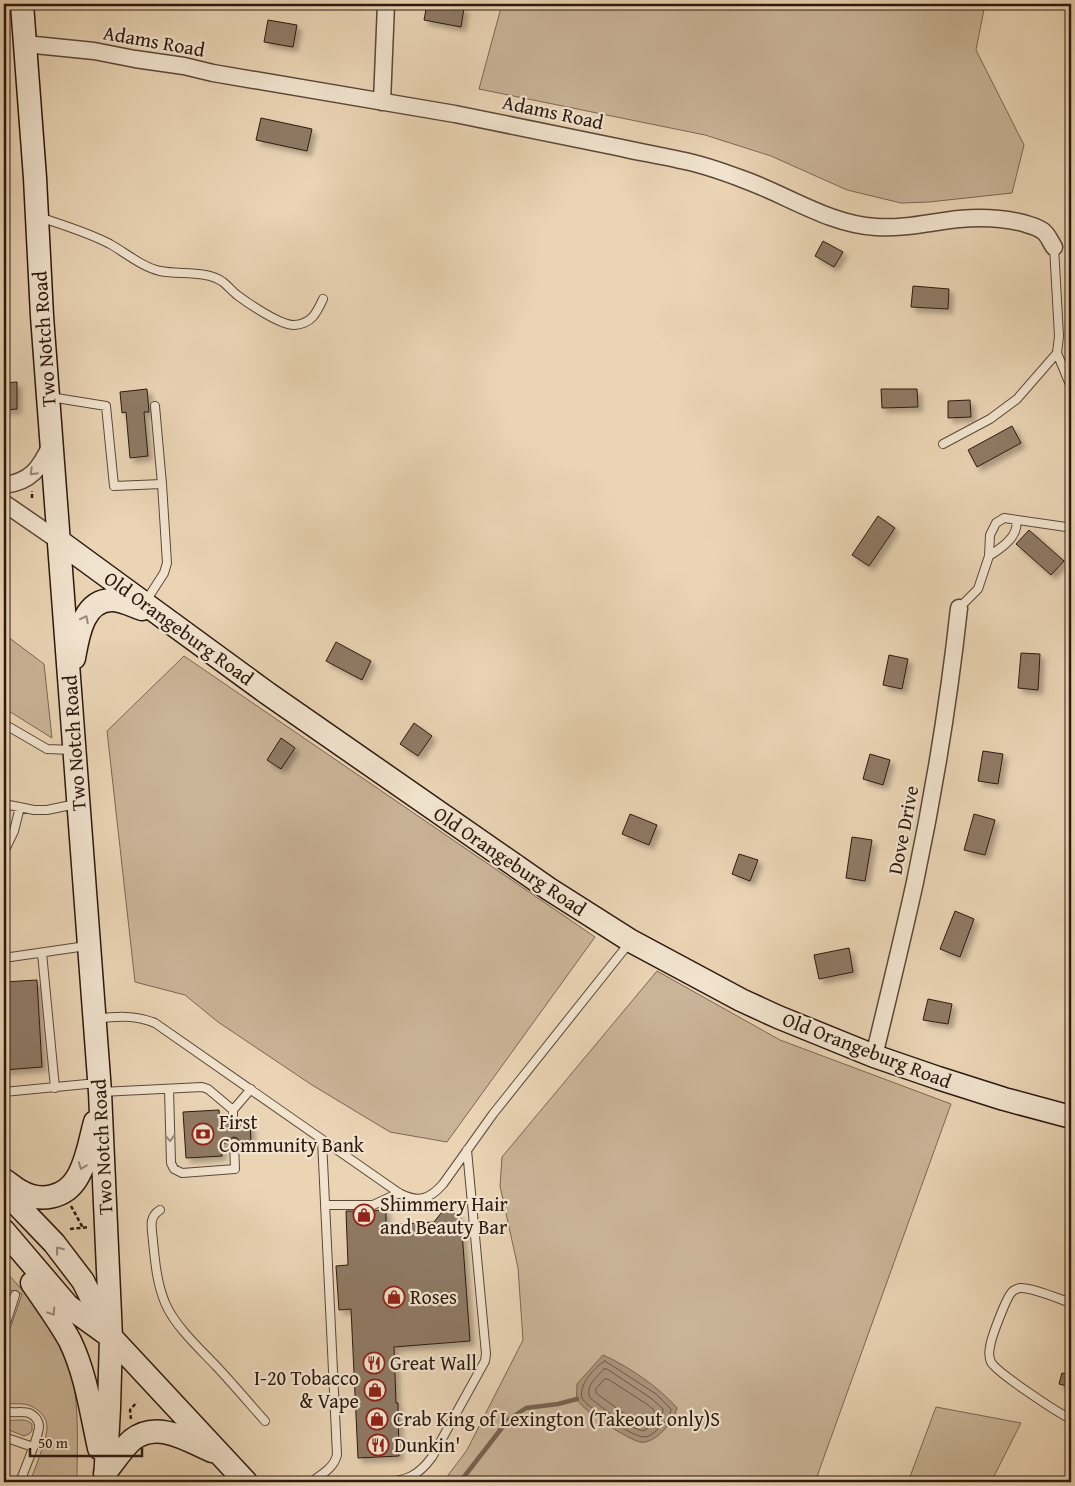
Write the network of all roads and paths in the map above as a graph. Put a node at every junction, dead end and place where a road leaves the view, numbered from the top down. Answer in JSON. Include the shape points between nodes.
{"nodes":[{"id":1,"x":22,"y":4,"type":"edge"},
{"id":2,"x":386,"y":4,"type":"edge"},
{"id":3,"x":25,"y":44,"type":"junction"},
{"id":4,"x":382,"y":102,"type":"junction"},
{"id":5,"x":37,"y":216,"type":"junction"},
{"id":6,"x":1054,"y":248,"type":"joint"},
{"id":7,"x":323,"y":299,"type":"dead end"},
{"id":8,"x":1057,"y":353,"type":"junction"},
{"id":9,"x":1071,"y":387,"type":"edge"},
{"id":10,"x":48,"y":396,"type":"junction"},
{"id":11,"x":155,"y":406,"type":"dead end"},
{"id":12,"x":943,"y":444,"type":"dead end"},
{"id":13,"x":51,"y":445,"type":"junction"},
{"id":14,"x":162,"y":484,"type":"junction"},
{"id":15,"x":4,"y":485,"type":"edge"},
{"id":16,"x":37,"y":494,"type":"dead end"},
{"id":17,"x":32,"y":498,"type":"dead end"},
{"id":18,"x":4,"y":503,"type":"edge"},
{"id":19,"x":1016,"y":520,"type":"junction"},
{"id":20,"x":1071,"y":525,"type":"edge"},
{"id":21,"x":59,"y":541,"type":"junction"},
{"id":22,"x":989,"y":556,"type":"junction"},
{"id":23,"x":959,"y":608,"type":"joint"},
{"id":24,"x":153,"y":610,"type":"junction"},
{"id":25,"x":69,"y":683,"type":"junction"},
{"id":26,"x":4,"y":724,"type":"edge"},
{"id":27,"x":74,"y":750,"type":"junction"},
{"id":28,"x":4,"y":804,"type":"edge"},
{"id":29,"x":78,"y":804,"type":"junction"},
{"id":30,"x":20,"y":807,"type":"junction"},
{"id":31,"x":4,"y":852,"type":"edge"},
{"id":32,"x":631,"y":941,"type":"junction"},
{"id":33,"x":89,"y":946,"type":"junction"},
{"id":34,"x":42,"y":953,"type":"junction"},
{"id":35,"x":4,"y":958,"type":"edge"},
{"id":36,"x":94,"y":1019,"type":"junction"},
{"id":37,"x":874,"y":1056,"type":"junction"},
{"id":38,"x":55,"y":1088,"type":"junction"},
{"id":39,"x":169,"y":1089,"type":"junction"},
{"id":40,"x":251,"y":1089,"type":"junction"},
{"id":41,"x":4,"y":1092,"type":"edge"},
{"id":42,"x":100,"y":1092,"type":"junction"},
{"id":43,"x":233,"y":1110,"type":"junction"},
{"id":44,"x":1071,"y":1117,"type":"edge"},
{"id":45,"x":234,"y":1124,"type":"dead end"},
{"id":46,"x":322,"y":1140,"type":"junction"},
{"id":47,"x":234,"y":1143,"type":"dead end"},
{"id":48,"x":467,"y":1150,"type":"junction"},
{"id":49,"x":4,"y":1180,"type":"edge"},
{"id":50,"x":4,"y":1191,"type":"edge"},
{"id":51,"x":398,"y":1193,"type":"junction"},
{"id":52,"x":68,"y":1200,"type":"dead end"},
{"id":53,"x":325,"y":1205,"type":"junction"},
{"id":54,"x":160,"y":1210,"type":"dead end"},
{"id":55,"x":94,"y":1227,"type":"dead end"},
{"id":56,"x":83,"y":1228,"type":"junction"},
{"id":57,"x":70,"y":1229,"type":"dead end"},
{"id":58,"x":6,"y":1242,"type":"edge"},
{"id":59,"x":16,"y":1295,"type":"dead end"},
{"id":60,"x":4,"y":1301,"type":"edge"},
{"id":61,"x":1071,"y":1303,"type":"edge"},
{"id":62,"x":12,"y":1304,"type":"junction"},
{"id":63,"x":7,"y":1320,"type":"dead end"},
{"id":64,"x":110,"y":1337,"type":"junction"},
{"id":65,"x":137,"y":1402,"type":"dead end"},
{"id":66,"x":4,"y":1411,"type":"edge"},
{"id":67,"x":1071,"y":1419,"type":"edge"},
{"id":68,"x":265,"y":1421,"type":"dead end"},
{"id":69,"x":131,"y":1425,"type":"dead end"},
{"id":70,"x":4,"y":1437,"type":"edge"},
{"id":71,"x":33,"y":1447,"type":"junction"},
{"id":72,"x":221,"y":1455,"type":"junction"},
{"id":73,"x":105,"y":1478,"type":"edge"},
{"id":74,"x":20,"y":1482,"type":"edge"},
{"id":75,"x":246,"y":1482,"type":"edge"},
{"id":76,"x":311,"y":1482,"type":"edge"},
{"id":77,"x":386,"y":1482,"type":"edge"}],
"edges":[{"from":1,"to":3,"type":"street","name":"Two Notch Road"},
{"from":2,"to":4,"type":"street"},
{"from":3,"to":4,"type":"street","name":"Adams Road","via":[[94,51]]},
{"from":3,"to":5,"type":"street","name":"Two Notch Road"},
{"from":4,"to":6,"type":"street","name":"Adams Road","via":[[690,162],[748,180],[823,215],[863,226],[905,227],[988,218],[1015,221],[1044,232]]},
{"from":5,"to":7,"type":"lane","via":[[79,230],[160,271],[208,276],[222,282],[258,309],[284,323],[306,322],[315,316]]},
{"from":5,"to":10,"type":"street","name":"Two Notch Road"},
{"from":6,"to":8,"type":"lane"},
{"from":8,"to":9,"type":"lane"},
{"from":8,"to":12,"type":"lane","via":[[1018,399],[990,419]]},
{"from":10,"to":13,"type":"street","name":"Two Notch Road"},
{"from":10,"to":14,"type":"lane","via":[[106,406],[114,486]]},
{"from":11,"to":14,"type":"lane"},
{"from":13,"to":15,"type":"street","one_way":true,"via":[[43,462],[28,478]]},
{"from":13,"to":21,"type":"street","name":"Two Notch Road"},
{"from":14,"to":24,"type":"lane","via":[[167,563],[157,586]]},
{"from":16,"to":17,"type":"path","via":[[32,493]]},
{"from":18,"to":21,"type":"street","name":"Old Orangeburg Road"},
{"from":19,"to":20,"type":"lane"},
{"from":19,"to":22,"type":"lane","via":[[1016,529],[1004,546]]},
{"from":19,"to":22,"type":"lane","via":[[1004,518],[996,523],[990,535]]},
{"from":21,"to":24,"type":"street","name":"Old Orangeburg Road"},
{"from":21,"to":25,"type":"street","name":"Two Notch Road"},
{"from":22,"to":23,"type":"lane","via":[[978,589]]},
{"from":23,"to":37,"type":"street","name":"Dove Drive","via":[[941,741],[915,880]]},
{"from":25,"to":24,"type":"street","one_way":true,"via":[[78,636],[83,621],[95,605],[114,600]]},
{"from":24,"to":32,"type":"street","name":"Old Orangeburg Road","via":[[548,889]]},
{"from":25,"to":27,"type":"street","name":"Two Notch Road"},
{"from":26,"to":27,"type":"lane","via":[[47,749]]},
{"from":27,"to":29,"type":"street","name":"Two Notch Road"},
{"from":28,"to":30,"type":"lane"},
{"from":29,"to":30,"type":"lane","via":[[48,810]]},
{"from":29,"to":33,"type":"street","name":"Two Notch Road"},
{"from":30,"to":31,"type":"lane"},
{"from":32,"to":37,"type":"street","name":"Old Orangeburg Road","via":[[741,1000]]},
{"from":32,"to":48,"type":"lane"},
{"from":33,"to":34,"type":"lane"},
{"from":33,"to":36,"type":"street","name":"Two Notch Road"},
{"from":34,"to":35,"type":"lane"},
{"from":34,"to":38,"type":"lane"},
{"from":36,"to":40,"type":"lane","via":[[126,1016],[155,1023]]},
{"from":36,"to":42,"type":"street","name":"Two Notch Road"},
{"from":37,"to":44,"type":"street","name":"Old Orangeburg Road","via":[[994,1096]]},
{"from":38,"to":41,"type":"lane"},
{"from":38,"to":42,"type":"lane"},
{"from":39,"to":42,"type":"lane"},
{"from":39,"to":43,"type":"lane","via":[[202,1086]]},
{"from":39,"to":47,"type":"lane","one_way":true,"via":[[171,1163],[174,1169],[182,1173],[235,1168]]},
{"from":40,"to":43,"type":"lane"},
{"from":40,"to":46,"type":"lane"},
{"from":42,"to":49,"type":"street","one_way":true,"via":[[83,1165],[77,1178],[64,1192],[45,1198],[34,1196],[21,1192]]},
{"from":42,"to":64,"type":"street","name":"Two Notch Road"},
{"from":43,"to":45,"type":"lane"},
{"from":46,"to":51,"type":"lane"},
{"from":46,"to":53,"type":"lane"},
{"from":48,"to":51,"type":"lane","via":[[435,1193],[421,1199]]},
{"from":48,"to":77,"type":"lane","via":[[485,1361],[432,1458],[418,1473],[398,1482]]},
{"from":64,"to":50,"type":"street","one_way":true,"via":[[83,1281],[54,1244]]},
{"from":51,"to":53,"type":"lane","via":[[373,1205]]},
{"from":52,"to":56,"type":"path"},
{"from":53,"to":76,"type":"lane","via":[[336,1454],[334,1464]]},
{"from":54,"to":68,"type":"lane","via":[[152,1219],[154,1248],[160,1288],[169,1310]]},
{"from":55,"to":56,"type":"path"},
{"from":56,"to":57,"type":"path"},
{"from":58,"to":64,"type":"street","via":[[68,1306]]},
{"from":58,"to":73,"type":"street","one_way":true,"via":[[65,1332],[76,1356],[86,1387]]},
{"from":59,"to":62,"type":"lane"},
{"from":60,"to":62,"type":"lane"},
{"from":61,"to":67,"type":"lane","via":[[1029,1289],[1013,1291],[1001,1315],[989,1356],[991,1363],[1016,1383]]},
{"from":62,"to":63,"type":"lane"},
{"from":64,"to":72,"type":"street"},
{"from":64,"to":73,"type":"street","name":"Two Notch Road"},
{"from":65,"to":69,"type":"path","via":[[130,1410]]},
{"from":66,"to":71,"type":"lane","via":[[28,1412],[36,1418],[39,1427]]},
{"from":70,"to":71,"type":"lane"},
{"from":71,"to":74,"type":"lane"},
{"from":72,"to":73,"type":"street","via":[[174,1435],[148,1432],[132,1440]]},
{"from":72,"to":75,"type":"street"}]}
